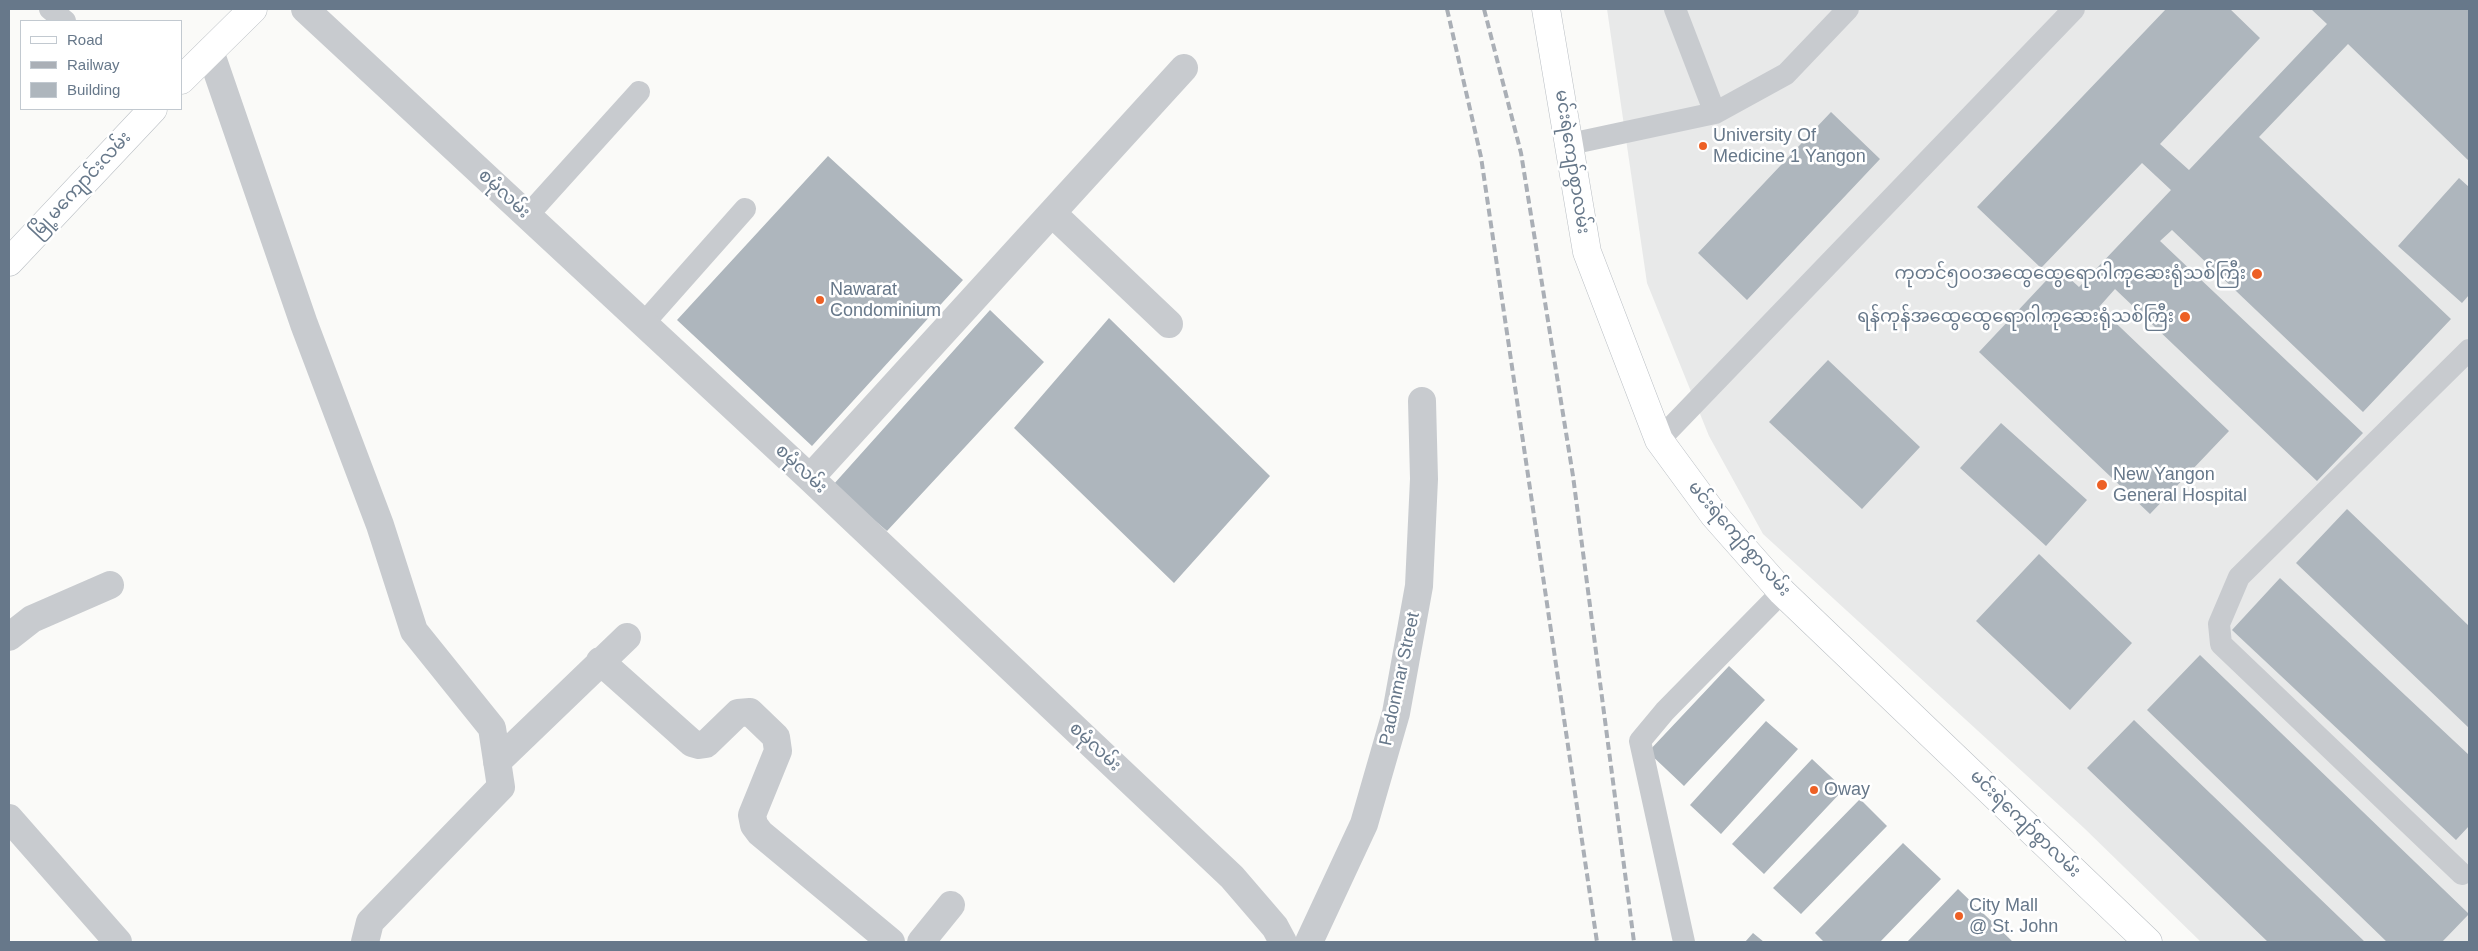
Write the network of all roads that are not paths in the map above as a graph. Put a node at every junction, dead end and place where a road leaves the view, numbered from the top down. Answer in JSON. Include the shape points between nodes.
{"nodes":[{"id":1,"x":50,"y":9,"type":"edge"},
{"id":2,"x":253,"y":9,"type":"edge"},
{"id":3,"x":305,"y":9,"type":"edge"},
{"id":4,"x":1546,"y":9,"type":"edge"},
{"id":5,"x":1675,"y":9,"type":"edge"},
{"id":6,"x":1848,"y":9,"type":"edge"},
{"id":7,"x":2074,"y":9,"type":"edge"},
{"id":8,"x":63,"y":20,"type":"edge"},
{"id":9,"x":210,"y":51,"type":"junction"},
{"id":10,"x":1184,"y":68,"type":"dead end"},
{"id":11,"x":182,"y":79,"type":"edge"},
{"id":12,"x":639,"y":92,"type":"dead end"},
{"id":13,"x":152,"y":110,"type":"edge"},
{"id":14,"x":1715,"y":113,"type":"junction"},
{"id":15,"x":1570,"y":144,"type":"junction"},
{"id":16,"x":745,"y":210,"type":"dead end"},
{"id":17,"x":1052,"y":214,"type":"junction"},
{"id":18,"x":527,"y":216,"type":"junction"},
{"id":19,"x":9,"y":261,"type":"edge"},
{"id":20,"x":643,"y":324,"type":"junction"},
{"id":21,"x":1169,"y":324,"type":"dead end"},
{"id":22,"x":2469,"y":350,"type":"edge"},
{"id":23,"x":1422,"y":401,"type":"dead end"},
{"id":24,"x":1658,"y":440,"type":"junction"},
{"id":25,"x":810,"y":478,"type":"junction"},
{"id":26,"x":110,"y":584,"type":"dead end"},
{"id":27,"x":1782,"y":592,"type":"junction"},
{"id":28,"x":9,"y":637,"type":"edge"},
{"id":29,"x":627,"y":637,"type":"dead end"},
{"id":30,"x":600,"y":661,"type":"junction"},
{"id":31,"x":497,"y":762,"type":"junction"},
{"id":32,"x":9,"y":818,"type":"edge"},
{"id":33,"x":2462,"y":874,"type":"dead end"},
{"id":34,"x":951,"y":905,"type":"dead end"},
{"id":35,"x":118,"y":942,"type":"edge"},
{"id":36,"x":365,"y":942,"type":"edge"},
{"id":37,"x":891,"y":942,"type":"edge"},
{"id":38,"x":921,"y":942,"type":"edge"},
{"id":39,"x":1283,"y":942,"type":"edge"},
{"id":40,"x":1309,"y":942,"type":"edge"},
{"id":41,"x":1684,"y":942,"type":"edge"},
{"id":42,"x":2148,"y":942,"type":"edge"}],
"edges":[{"from":1,"to":8,"type":"lane"},
{"from":2,"to":9,"type":"main road"},
{"from":3,"to":18,"type":"street","name":"စမုံလမ်း"},
{"from":4,"to":15,"type":"main road","name":"မင်းရဲကျော်စွာလမ်း"},
{"from":5,"to":14,"type":"lane"},
{"from":6,"to":14,"type":"lane","via":[[1786,74]]},
{"from":7,"to":24,"type":"lane"},
{"from":9,"to":11,"type":"main road"},
{"from":9,"to":31,"type":"street","via":[[304,324],[380,525],[414,631],[492,728]]},
{"from":10,"to":17,"type":"street"},
{"from":12,"to":18,"type":"lane"},
{"from":13,"to":19,"type":"main road","name":"မြို့မကျောင်းလမ်း"},
{"from":14,"to":15,"type":"lane"},
{"from":15,"to":24,"type":"main road","name":"မင်းရဲကျော်စွာလမ်း","via":[[1587,252]]},
{"from":16,"to":20,"type":"lane"},
{"from":17,"to":21,"type":"street"},
{"from":17,"to":25,"type":"street"},
{"from":18,"to":20,"type":"street","name":"စမုံလမ်း"},
{"from":20,"to":25,"type":"street","name":"စမုံလမ်း"},
{"from":22,"to":33,"type":"lane","via":[[2239,577],[2219,624],[2221,644]]},
{"from":23,"to":40,"type":"street","name":"Padonmar Street","via":[[1424,479],[1419,586],[1396,713],[1364,824]]},
{"from":24,"to":27,"type":"main road","name":"မင်းရဲကျော်စွာလမ်း","via":[[1714,515]]},
{"from":25,"to":39,"type":"street","name":"စမုံလမ်း","via":[[1232,877],[1275,927]]},
{"from":26,"to":28,"type":"street","via":[[32,619]]},
{"from":27,"to":41,"type":"lane","via":[[1664,711],[1640,741]]},
{"from":27,"to":42,"type":"main road","name":"မင်းရဲကျော်စွာလမ်း"},
{"from":29,"to":30,"type":"street"},
{"from":30,"to":31,"type":"street"},
{"from":30,"to":37,"type":"street","via":[[698,746],[706,744],[738,713],[750,712],[776,737],[778,750],[752,815],[754,825]]},
{"from":31,"to":36,"type":"street","via":[[501,787],[370,922]]},
{"from":32,"to":35,"type":"street"},
{"from":34,"to":38,"type":"street"}]}
